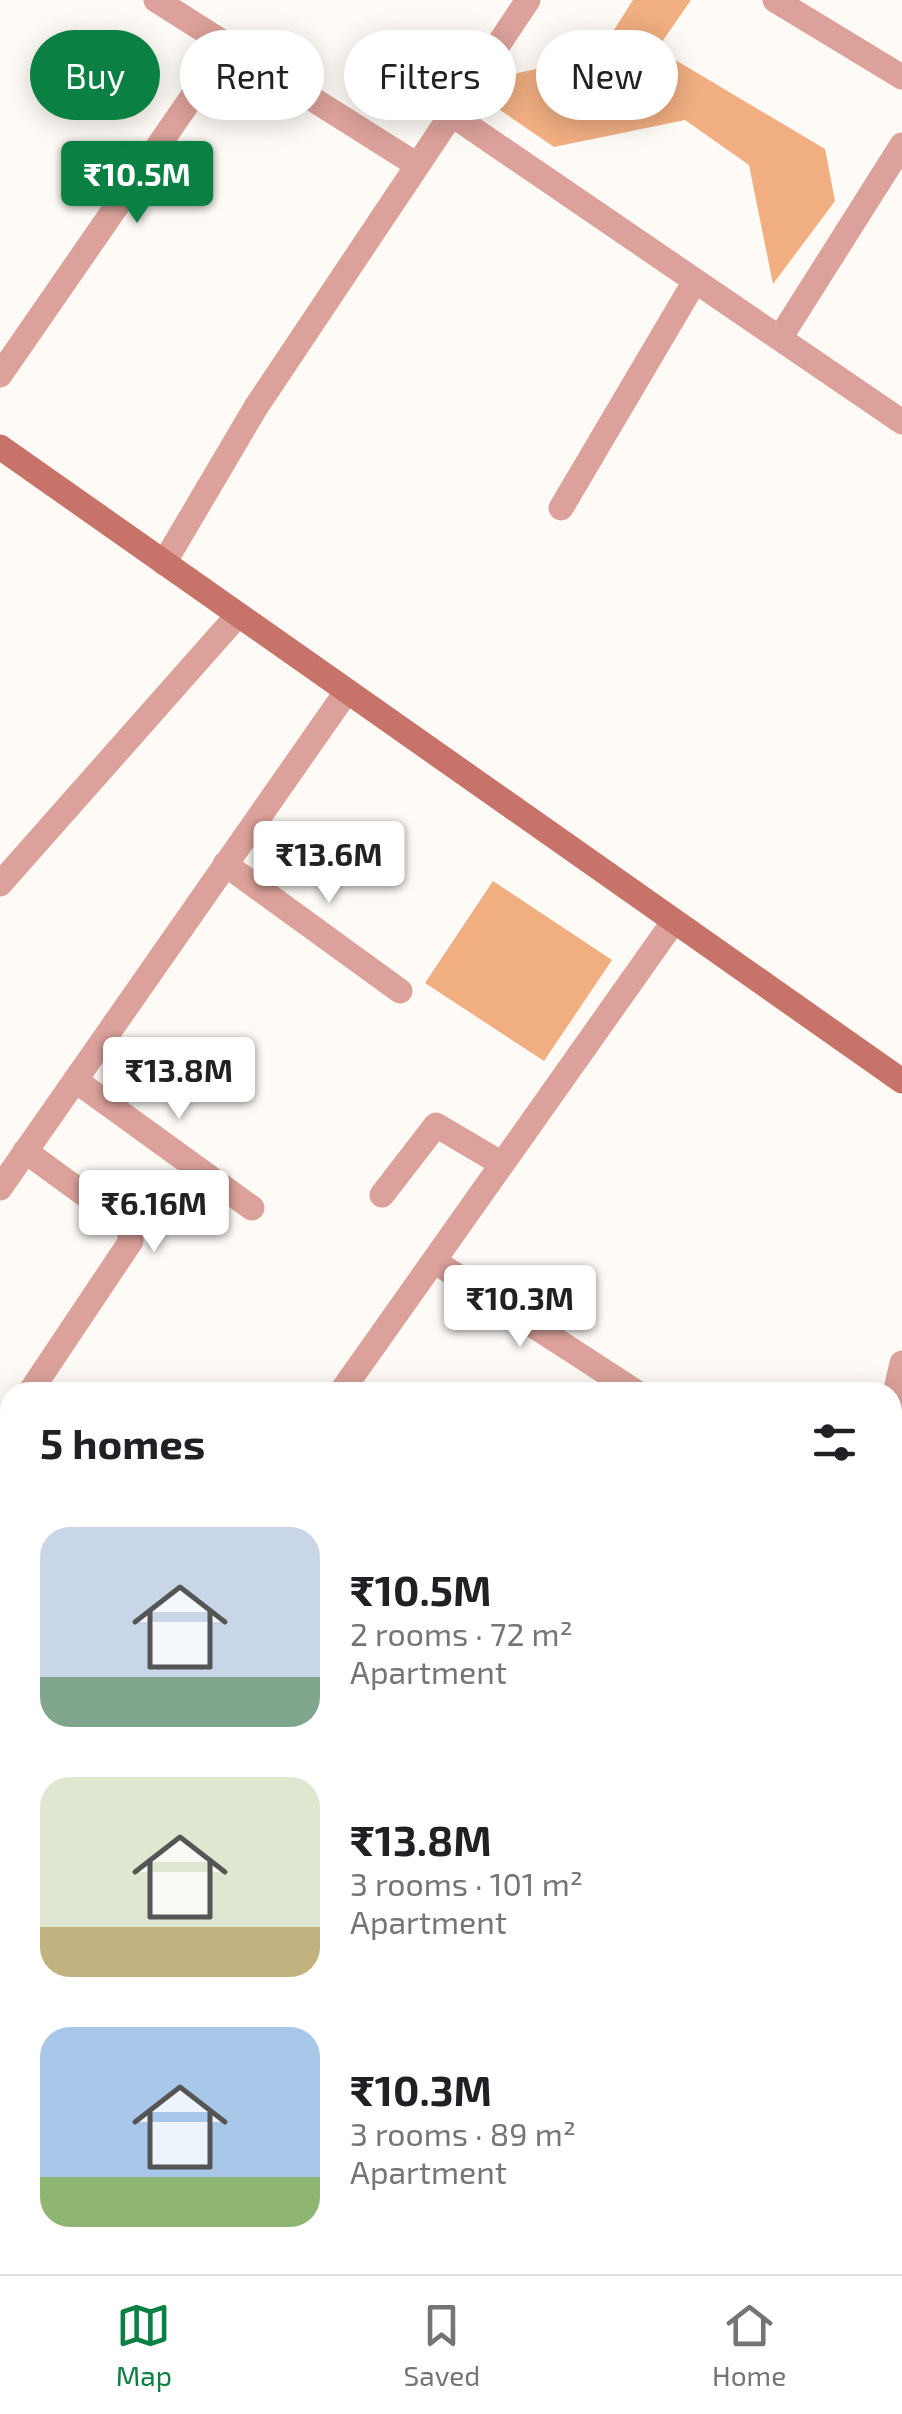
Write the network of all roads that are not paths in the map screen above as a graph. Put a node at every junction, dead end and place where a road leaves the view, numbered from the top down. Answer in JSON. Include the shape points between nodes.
{"nodes":[{"id":1,"x":156,"y":0,"type":"edge"},
{"id":2,"x":528,"y":0,"type":"edge"},
{"id":3,"x":774,"y":0,"type":"edge"},
{"id":4,"x":203,"y":30,"type":"edge"},
{"id":5,"x":508,"y":30,"type":"edge"},
{"id":6,"x":902,"y":77,"type":"edge"},
{"id":7,"x":324,"y":106,"type":"edge"},
{"id":8,"x":180,"y":115,"type":"edge"},
{"id":9,"x":447,"y":120,"type":"edge"},
{"id":10,"x":460,"y":120,"type":"edge"},
{"id":11,"x":902,"y":145,"type":"edge"},
{"id":12,"x":417,"y":165,"type":"junction"},
{"id":13,"x":695,"y":281,"type":"junction"},
{"id":14,"x":780,"y":338,"type":"junction"},
{"id":15,"x":0,"y":374,"type":"edge"},
{"id":16,"x":902,"y":422,"type":"edge"},
{"id":17,"x":0,"y":447,"type":"edge"},
{"id":18,"x":561,"y":508,"type":"dead end"},
{"id":19,"x":164,"y":563,"type":"junction"},
{"id":20,"x":238,"y":615,"type":"junction"},
{"id":21,"x":346,"y":691,"type":"junction"},
{"id":22,"x":225,"y":864,"type":"junction"},
{"id":23,"x":5,"y":869,"type":"edge"},
{"id":24,"x":674,"y":921,"type":"junction"},
{"id":25,"x":400,"y":992,"type":"dead end"},
{"id":26,"x":74,"y":1080,"type":"junction"},
{"id":27,"x":902,"y":1081,"type":"edge"},
{"id":28,"x":25,"y":1151,"type":"junction"},
{"id":29,"x":502,"y":1164,"type":"junction"},
{"id":30,"x":0,"y":1188,"type":"edge"},
{"id":31,"x":382,"y":1195,"type":"dead end"},
{"id":32,"x":252,"y":1208,"type":"dead end"},
{"id":33,"x":434,"y":1260,"type":"junction"},
{"id":34,"x":37,"y":1382,"type":"edge"},
{"id":35,"x":356,"y":1382,"type":"edge"},
{"id":36,"x":621,"y":1382,"type":"edge"}],
"edges":[{"from":1,"to":4,"type":"street"},
{"from":2,"to":5,"type":"street"},
{"from":3,"to":6,"type":"street"},
{"from":7,"to":12,"type":"street"},
{"from":8,"to":15,"type":"street"},
{"from":9,"to":12,"type":"street"},
{"from":10,"to":13,"type":"street"},
{"from":11,"to":14,"type":"street"},
{"from":12,"to":19,"type":"street","via":[[256,407]]},
{"from":13,"to":14,"type":"street"},
{"from":13,"to":18,"type":"street"},
{"from":14,"to":16,"type":"street"},
{"from":17,"to":19,"type":"main road"},
{"from":19,"to":20,"type":"main road"},
{"from":20,"to":21,"type":"main road"},
{"from":20,"to":23,"type":"street"},
{"from":21,"to":22,"type":"street"},
{"from":21,"to":24,"type":"main road"},
{"from":22,"to":25,"type":"street"},
{"from":22,"to":26,"type":"street"},
{"from":24,"to":27,"type":"main road"},
{"from":24,"to":29,"type":"street"},
{"from":26,"to":28,"type":"street"},
{"from":26,"to":32,"type":"street"},
{"from":28,"to":30,"type":"street"},
{"from":28,"to":34,"type":"street","via":[[121,1221],[131,1241]]},
{"from":29,"to":31,"type":"street","via":[[436,1125]]},
{"from":29,"to":33,"type":"street"},
{"from":33,"to":35,"type":"street"},
{"from":33,"to":36,"type":"street"}]}
